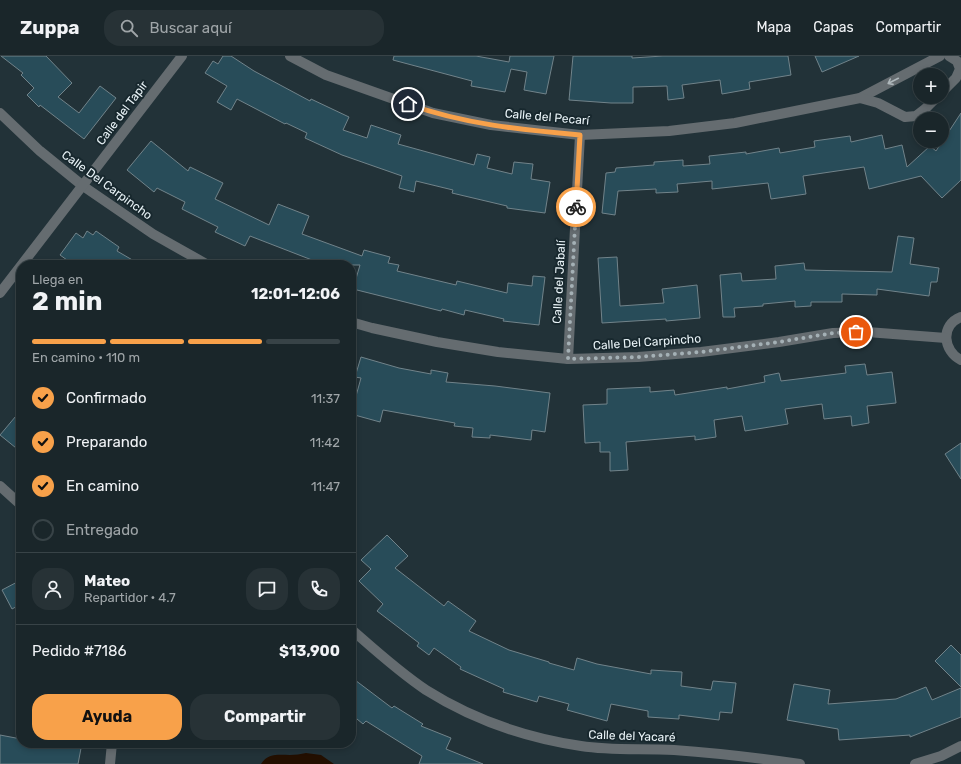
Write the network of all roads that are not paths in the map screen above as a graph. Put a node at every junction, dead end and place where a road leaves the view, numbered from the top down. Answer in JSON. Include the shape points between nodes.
{"nodes":[{"id":1,"x":182,"y":56,"type":"edge"},
{"id":2,"x":290,"y":56,"type":"edge"},
{"id":3,"x":940,"y":56,"type":"edge"},
{"id":4,"x":950,"y":56,"type":"edge"},
{"id":5,"x":949,"y":85,"type":"edge"},
{"id":6,"x":860,"y":98,"type":"junction"},
{"id":7,"x":930,"y":104,"type":"edge"},
{"id":8,"x":0,"y":113,"type":"edge"},
{"id":9,"x":580,"y":135,"type":"junction"},
{"id":10,"x":83,"y":186,"type":"junction"},
{"id":11,"x":26,"y":260,"type":"edge"},
{"id":12,"x":199,"y":260,"type":"edge"},
{"id":13,"x":16,"y":272,"type":"edge"},
{"id":14,"x":0,"y":293,"type":"edge"},
{"id":15,"x":961,"y":317,"type":"edge"},
{"id":16,"x":356,"y":323,"type":"edge"},
{"id":17,"x":946,"y":338,"type":"junction"},
{"id":18,"x":568,"y":359,"type":"junction"},
{"id":19,"x":961,"y":360,"type":"edge"},
{"id":20,"x":0,"y":486,"type":"edge"},
{"id":21,"x":16,"y":500,"type":"edge"},
{"id":22,"x":356,"y":633,"type":"edge"},
{"id":23,"x":961,"y":746,"type":"edge"},
{"id":24,"x":112,"y":748,"type":"edge"},
{"id":25,"x":758,"y":761,"type":"edge"},
{"id":26,"x":110,"y":764,"type":"edge"},
{"id":27,"x":800,"y":764,"type":"edge"},
{"id":28,"x":915,"y":764,"type":"edge"}],
"edges":[{"from":1,"to":10,"type":"street","name":"Calle del Tapir"},
{"from":2,"to":9,"type":"street","name":"Calle del Pecarí","via":[[326,75],[433,113],[491,126]]},
{"from":3,"to":6,"type":"street","name":"Calle del Pecarí","one_way":true},
{"from":4,"to":5,"type":"street","via":[[957,61],[960,69]]},
{"from":6,"to":7,"type":"street","name":"Calle del Pecarí","via":[[878,103],[905,117],[916,116]]},
{"from":6,"to":9,"type":"street","name":"Calle del Pecarí","via":[[735,123],[668,131]]},
{"from":8,"to":10,"type":"street","name":"Calle Del Carpincho","via":[[40,151]]},
{"from":9,"to":18,"type":"street","name":"Calle del Jabalí"},
{"from":10,"to":11,"type":"street","name":"Calle del Tapir"},
{"from":10,"to":12,"type":"street","name":"Calle Del Carpincho","via":[[153,234]]},
{"from":13,"to":14,"type":"street","name":"Calle del Tapir"},
{"from":15,"to":17,"type":"street","via":[[952,323]]},
{"from":16,"to":18,"type":"street","name":"Calle Del Carpincho","via":[[437,342],[498,352]]},
{"from":17,"to":18,"type":"street","name":"Calle Del Carpincho","via":[[867,332],[833,333],[701,352]]},
{"from":17,"to":19,"type":"street","via":[[950,352]]},
{"from":20,"to":21,"type":"street"},
{"from":22,"to":25,"type":"street","name":"Calle del Yacaré","via":[[426,690],[501,726],[581,747],[674,750]]},
{"from":23,"to":28,"type":"street","via":[[941,756]]},
{"from":24,"to":26,"type":"street"},
{"from":25,"to":27,"type":"street","name":"Calle del Yacaré"}]}
